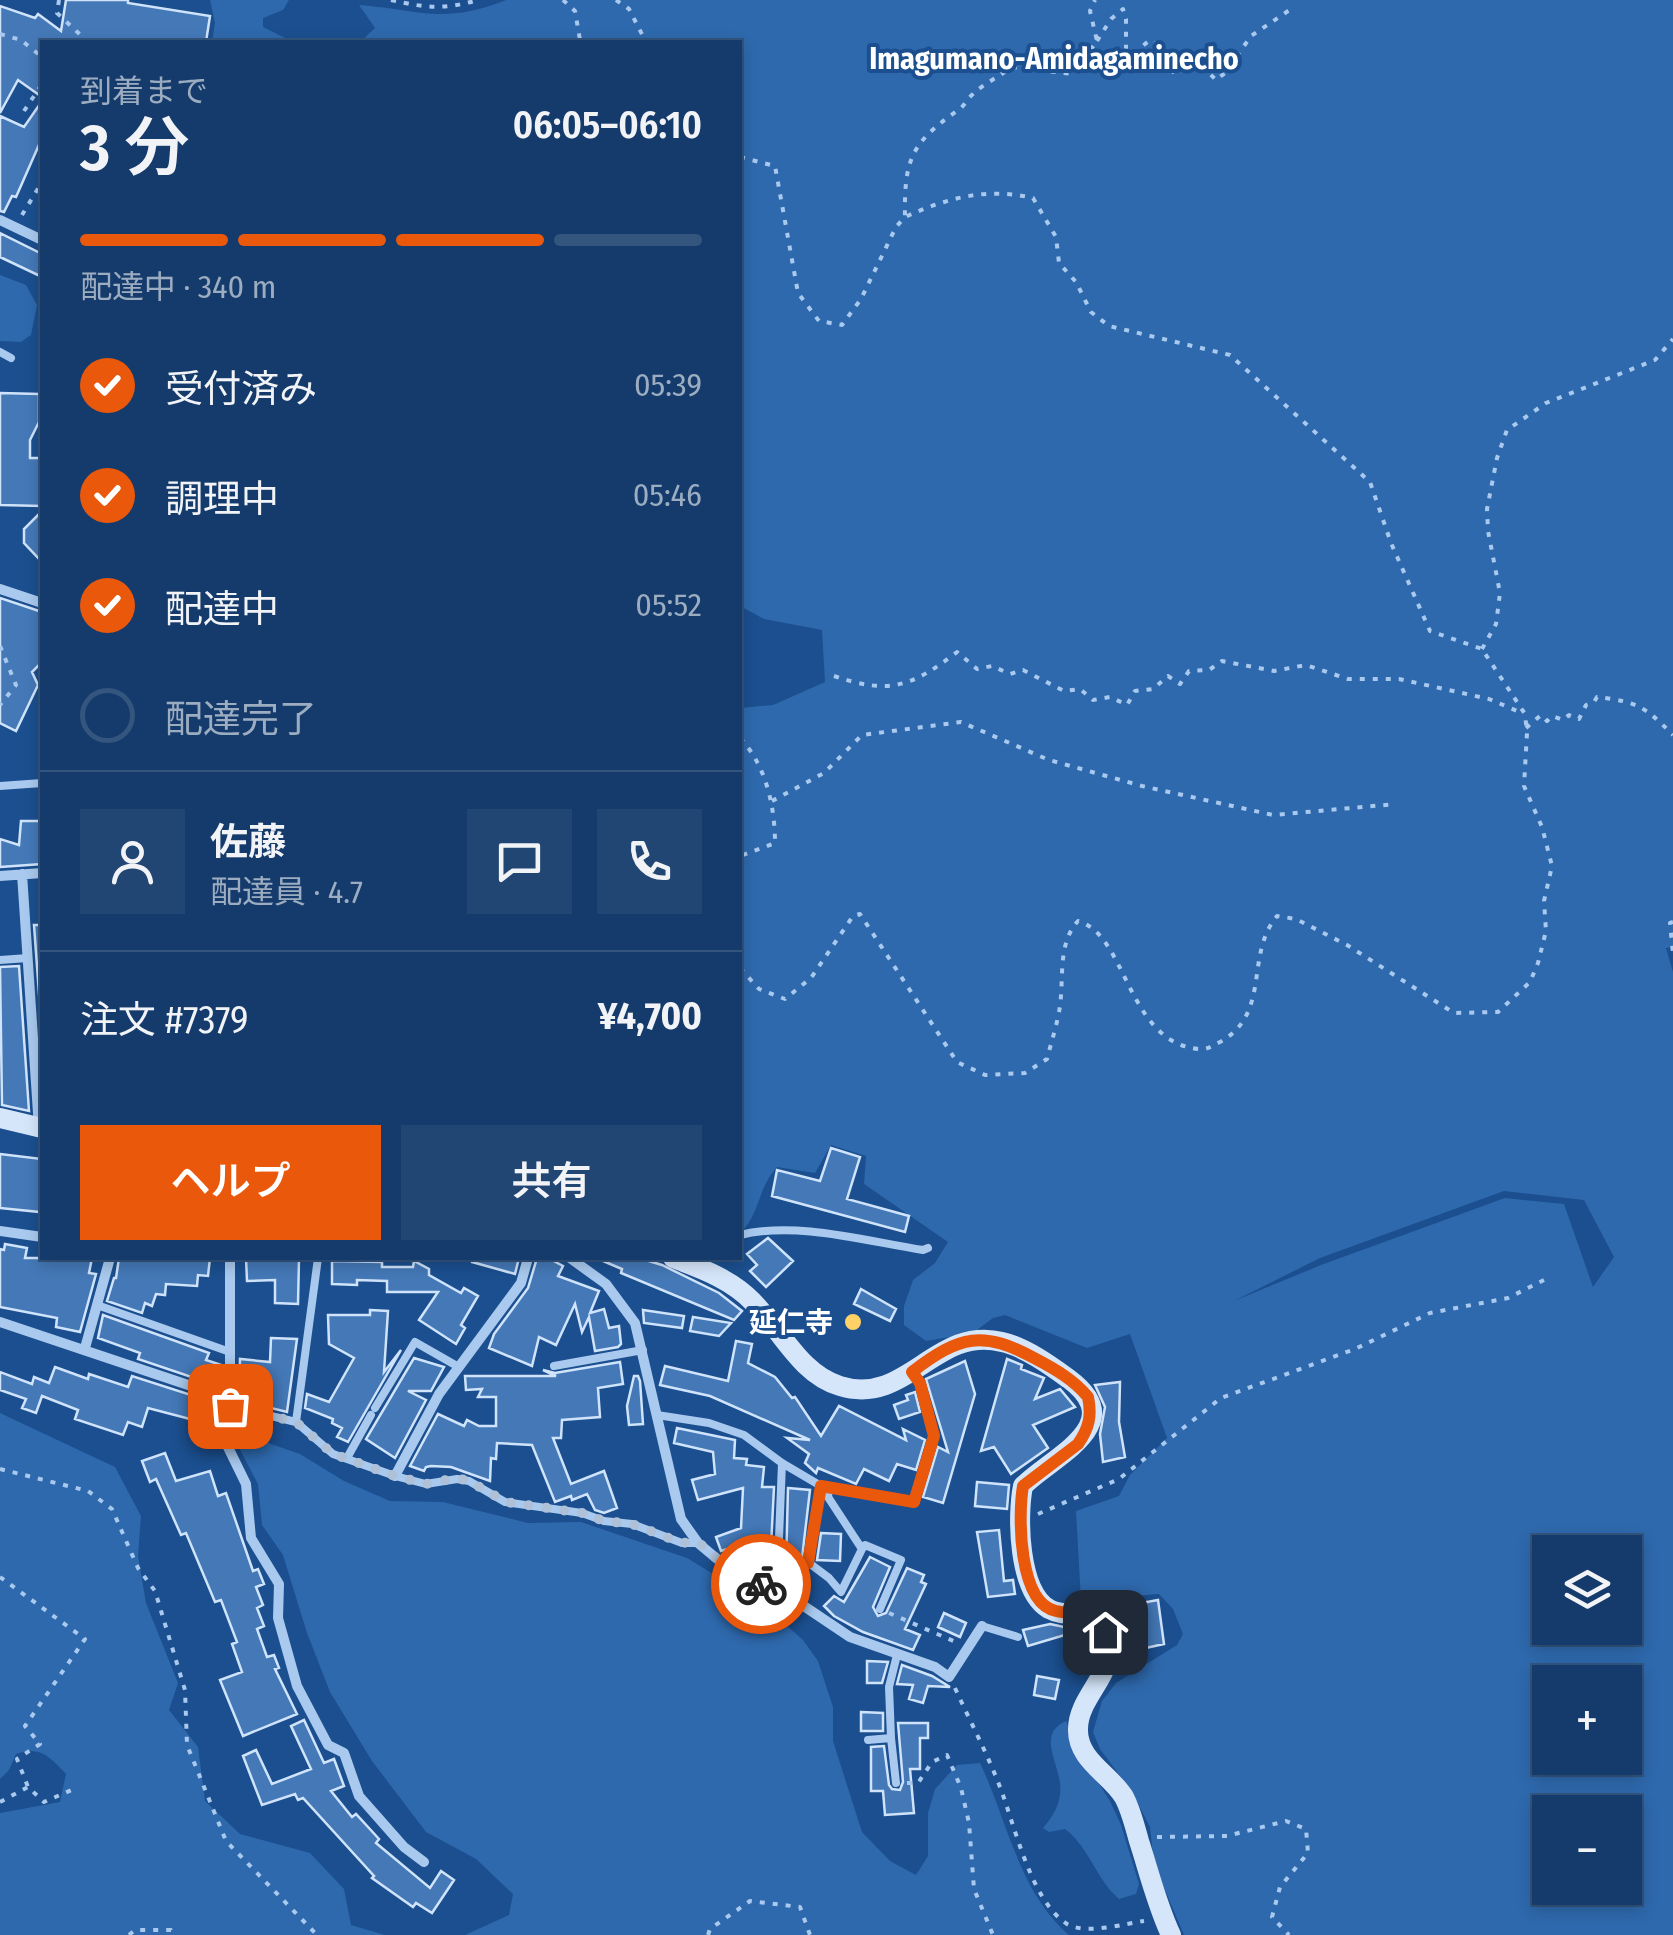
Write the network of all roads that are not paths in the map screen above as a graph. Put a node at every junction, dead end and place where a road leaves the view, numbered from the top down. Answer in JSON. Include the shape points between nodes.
{"nodes":[{"id":1,"x":0,"y":220,"type":"edge"},
{"id":2,"x":40,"y":239,"type":"edge"},
{"id":3,"x":0,"y":352,"type":"edge"},
{"id":4,"x":11,"y":358,"type":"dead end"},
{"id":5,"x":0,"y":590,"type":"edge"},
{"id":6,"x":40,"y":602,"type":"edge"},
{"id":7,"x":40,"y":784,"type":"edge"},
{"id":8,"x":0,"y":786,"type":"edge"},
{"id":9,"x":40,"y":873,"type":"edge"},
{"id":10,"x":22,"y":874,"type":"junction"},
{"id":11,"x":0,"y":876,"type":"edge"},
{"id":12,"x":28,"y":958,"type":"junction"},
{"id":13,"x":0,"y":960,"type":"edge"},
{"id":14,"x":40,"y":1115,"type":"edge"},
{"id":15,"x":0,"y":1118,"type":"edge"},
{"id":16,"x":40,"y":1128,"type":"edge"},
{"id":17,"x":0,"y":1231,"type":"edge"},
{"id":18,"x":742,"y":1234,"type":"edge"},
{"id":19,"x":40,"y":1237,"type":"edge"},
{"id":20,"x":928,"y":1248,"type":"dead end"},
{"id":21,"x":109,"y":1260,"type":"edge"},
{"id":22,"x":230,"y":1260,"type":"edge"},
{"id":23,"x":318,"y":1260,"type":"edge"},
{"id":24,"x":527,"y":1260,"type":"edge"},
{"id":25,"x":572,"y":1260,"type":"edge"},
{"id":26,"x":679,"y":1260,"type":"edge"},
{"id":27,"x":96,"y":1305,"type":"junction"},
{"id":28,"x":0,"y":1322,"type":"edge"},
{"id":29,"x":84,"y":1348,"type":"junction"},
{"id":30,"x":643,"y":1350,"type":"junction"},
{"id":31,"x":230,"y":1352,"type":"junction"},
{"id":32,"x":457,"y":1366,"type":"junction"},
{"id":33,"x":554,"y":1366,"type":"dead end"},
{"id":34,"x":912,"y":1372,"type":"junction"},
{"id":35,"x":230,"y":1406,"type":"junction"},
{"id":36,"x":656,"y":1416,"type":"junction"},
{"id":37,"x":296,"y":1422,"type":"junction"},
{"id":38,"x":347,"y":1458,"type":"junction"},
{"id":39,"x":782,"y":1464,"type":"junction"},
{"id":40,"x":395,"y":1476,"type":"junction"},
{"id":41,"x":825,"y":1487,"type":"junction"},
{"id":42,"x":698,"y":1542,"type":"junction"},
{"id":43,"x":862,"y":1548,"type":"junction"},
{"id":44,"x":808,"y":1563,"type":"junction"},
{"id":45,"x":777,"y":1584,"type":"junction"},
{"id":46,"x":880,"y":1610,"type":"road end"},
{"id":47,"x":982,"y":1626,"type":"joint"},
{"id":48,"x":1018,"y":1637,"type":"dead end"},
{"id":49,"x":897,"y":1655,"type":"junction"},
{"id":50,"x":890,"y":1738,"type":"junction"},
{"id":51,"x":868,"y":1740,"type":"dead end"},
{"id":52,"x":896,"y":1782,"type":"dead end"},
{"id":53,"x":424,"y":1862,"type":"dead end"},
{"id":54,"x":1167,"y":1926,"type":"edge"}],
"edges":[{"from":1,"to":2,"type":"street"},
{"from":3,"to":4,"type":"lane"},
{"from":5,"to":6,"type":"street"},
{"from":7,"to":8,"type":"lane"},
{"from":9,"to":10,"type":"street"},
{"from":10,"to":11,"type":"street"},
{"from":10,"to":12,"type":"street"},
{"from":12,"to":13,"type":"lane"},
{"from":12,"to":14,"type":"street"},
{"from":15,"to":16,"type":"main road"},
{"from":17,"to":19,"type":"street"},
{"from":18,"to":20,"type":"lane","via":[[792,1229]]},
{"from":21,"to":27,"type":"street"},
{"from":22,"to":31,"type":"street"},
{"from":23,"to":37,"type":"lane"},
{"from":24,"to":32,"type":"street","via":[[521,1283]]},
{"from":25,"to":30,"type":"street","via":[[619,1298]]},
{"from":26,"to":34,"type":"main road","via":[[731,1283],[828,1382],[868,1391]]},
{"from":27,"to":29,"type":"street"},
{"from":27,"to":31,"type":"lane"},
{"from":28,"to":29,"type":"street"},
{"from":29,"to":35,"type":"street","via":[[221,1396]]},
{"from":30,"to":33,"type":"lane"},
{"from":30,"to":36,"type":"street"},
{"from":31,"to":35,"type":"street"},
{"from":32,"to":38,"type":"lane","via":[[415,1342]]},
{"from":32,"to":40,"type":"street"},
{"from":34,"to":41,"type":"lane","via":[[934,1436],[914,1502]]},
{"from":34,"to":54,"type":"main road","via":[[946,1348],[1000,1341],[1052,1367],[1088,1397],[1088,1429],[1078,1444],[1023,1486],[1023,1561],[1042,1603],[1090,1616],[1109,1642],[1106,1666],[1082,1711],[1080,1742],[1124,1797]]},
{"from":35,"to":37,"type":"lane"},
{"from":35,"to":53,"type":"street","via":[[223,1438],[246,1484],[251,1538],[278,1584],[278,1618],[297,1686],[328,1746],[344,1753],[360,1796]]},
{"from":36,"to":39,"type":"lane","via":[[730,1429]]},
{"from":36,"to":42,"type":"street","via":[[681,1519]]},
{"from":37,"to":38,"type":"lane"},
{"from":38,"to":40,"type":"lane"},
{"from":39,"to":41,"type":"lane"},
{"from":39,"to":45,"type":"lane"},
{"from":40,"to":42,"type":"lane","via":[[426,1484],[457,1478],[506,1502]]},
{"from":41,"to":43,"type":"lane"},
{"from":41,"to":44,"type":"lane"},
{"from":42,"to":45,"type":"street","via":[[734,1574]]},
{"from":43,"to":44,"type":"lane","via":[[841,1592]]},
{"from":43,"to":46,"type":"lane","via":[[901,1560]]},
{"from":44,"to":45,"type":"lane"},
{"from":45,"to":49,"type":"street","via":[[850,1636]]},
{"from":47,"to":48,"type":"lane"},
{"from":47,"to":49,"type":"street","via":[[949,1677]]},
{"from":49,"to":50,"type":"lane"},
{"from":50,"to":51,"type":"lane"},
{"from":50,"to":52,"type":"lane"}]}
